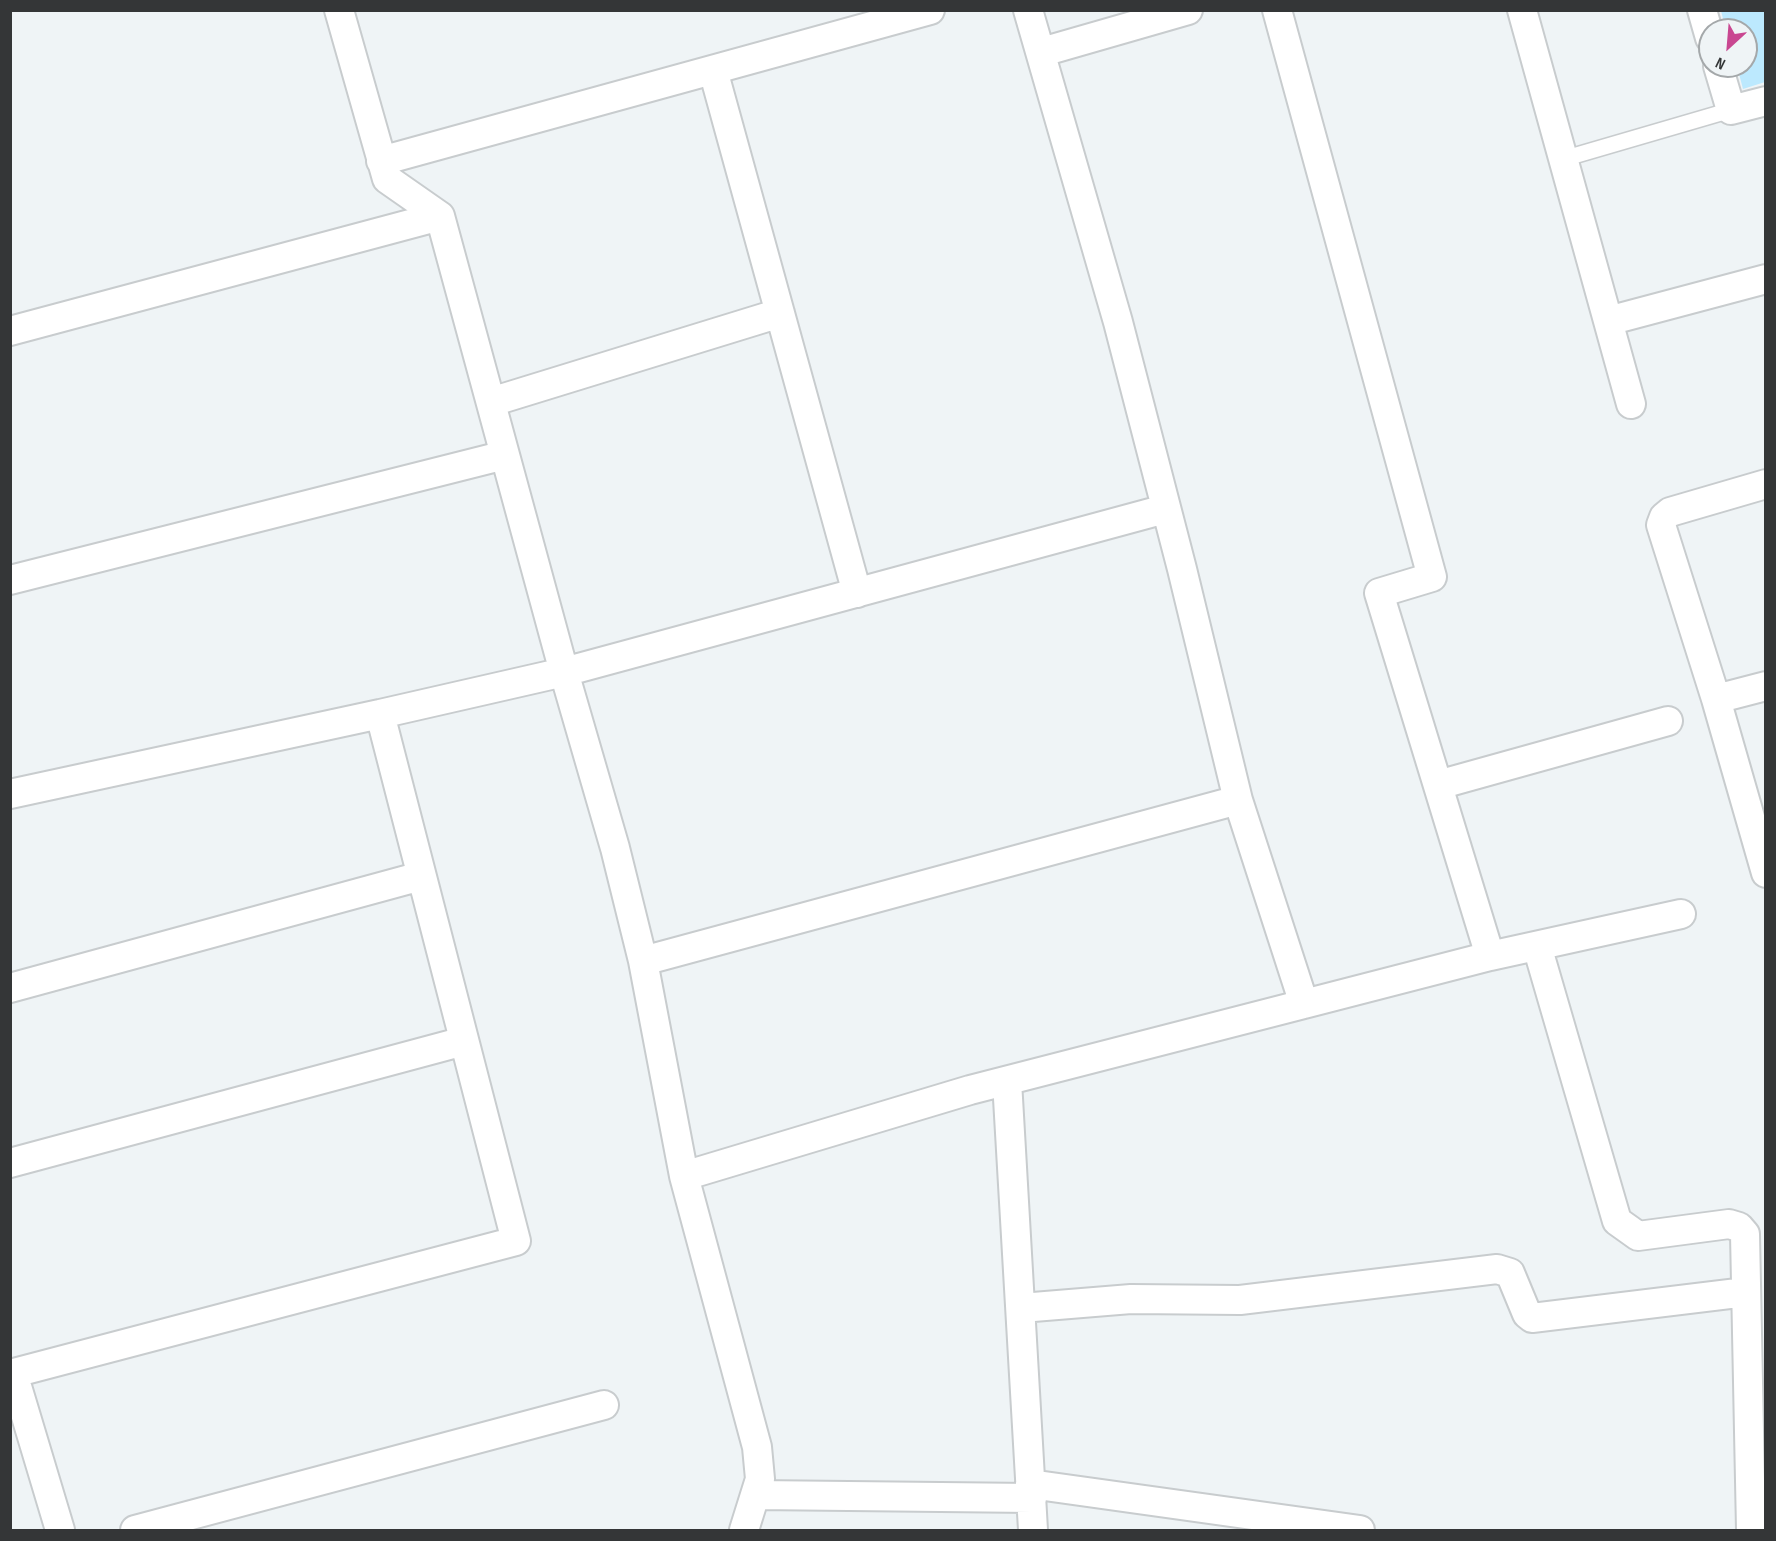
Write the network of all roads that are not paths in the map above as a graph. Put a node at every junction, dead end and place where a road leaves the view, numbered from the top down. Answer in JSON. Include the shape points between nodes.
{"nodes":[{"id":1,"x":339,"y":10,"type":"edge"},
{"id":2,"x":930,"y":10,"type":"edge"},
{"id":3,"x":1028,"y":10,"type":"edge"},
{"id":4,"x":1188,"y":10,"type":"edge"},
{"id":5,"x":1277,"y":10,"type":"edge"},
{"id":6,"x":1522,"y":10,"type":"edge"},
{"id":7,"x":1042,"y":52,"type":"junction"},
{"id":8,"x":713,"y":70,"type":"junction"},
{"id":9,"x":1722,"y":78,"type":"edge"},
{"id":10,"x":1766,"y":101,"type":"edge"},
{"id":11,"x":1731,"y":110,"type":"junction"},
{"id":12,"x":1563,"y":159,"type":"junction"},
{"id":13,"x":381,"y":161,"type":"junction"},
{"id":14,"x":440,"y":216,"type":"junction"},
{"id":15,"x":1766,"y":279,"type":"edge"},
{"id":16,"x":780,"y":313,"type":"junction"},
{"id":17,"x":1608,"y":321,"type":"junction"},
{"id":18,"x":10,"y":331,"type":"edge"},
{"id":19,"x":491,"y":402,"type":"junction"},
{"id":20,"x":1631,"y":404,"type":"dead end"},
{"id":21,"x":505,"y":455,"type":"junction"},
{"id":22,"x":1766,"y":484,"type":"edge"},
{"id":23,"x":1165,"y":509,"type":"junction"},
{"id":24,"x":10,"y":580,"type":"edge"},
{"id":25,"x":857,"y":593,"type":"junction"},
{"id":26,"x":564,"y":672,"type":"junction"},
{"id":27,"x":1766,"y":686,"type":"edge"},
{"id":28,"x":1716,"y":699,"type":"junction"},
{"id":29,"x":380,"y":714,"type":"junction"},
{"id":30,"x":1668,"y":721,"type":"dead end"},
{"id":31,"x":1438,"y":785,"type":"junction"},
{"id":32,"x":10,"y":794,"type":"edge"},
{"id":33,"x":1238,"y":800,"type":"junction"},
{"id":34,"x":1766,"y":873,"type":"edge"},
{"id":35,"x":422,"y":876,"type":"junction"},
{"id":36,"x":1682,"y":914,"type":"dead end"},
{"id":37,"x":1537,"y":946,"type":"junction"},
{"id":38,"x":1490,"y":956,"type":"junction"},
{"id":39,"x":643,"y":961,"type":"junction"},
{"id":40,"x":10,"y":988,"type":"edge"},
{"id":41,"x":1304,"y":1004,"type":"junction"},
{"id":42,"x":464,"y":1041,"type":"junction"},
{"id":43,"x":1007,"y":1081,"type":"junction"},
{"id":44,"x":10,"y":1162,"type":"edge"},
{"id":45,"x":684,"y":1176,"type":"junction"},
{"id":46,"x":1746,"y":1292,"type":"junction"},
{"id":47,"x":1020,"y":1308,"type":"junction"},
{"id":48,"x":12,"y":1373,"type":"edge"},
{"id":49,"x":604,"y":1405,"type":"dead end"},
{"id":50,"x":1031,"y":1491,"type":"junction"},
{"id":51,"x":757,"y":1496,"type":"junction"},
{"id":52,"x":218,"y":1520,"type":"edge"},
{"id":53,"x":60,"y":1530,"type":"edge"},
{"id":54,"x":135,"y":1530,"type":"edge"},
{"id":55,"x":744,"y":1530,"type":"edge"},
{"id":56,"x":1033,"y":1530,"type":"edge"},
{"id":57,"x":1360,"y":1530,"type":"edge"},
{"id":58,"x":1751,"y":1530,"type":"edge"}],
"edges":[{"from":1,"to":13,"type":"street"},
{"from":2,"to":8,"type":"street"},
{"from":3,"to":7,"type":"street"},
{"from":4,"to":7,"type":"street"},
{"from":5,"to":31,"type":"street","via":[[1431,577],[1379,593]]},
{"from":6,"to":12,"type":"street"},
{"from":7,"to":23,"type":"street","via":[[1118,322]]},
{"from":8,"to":13,"type":"street"},
{"from":8,"to":16,"type":"street"},
{"from":9,"to":11,"type":"street"},
{"from":10,"to":11,"type":"street"},
{"from":11,"to":12,"type":"lane"},
{"from":12,"to":17,"type":"street"},
{"from":13,"to":14,"type":"street","via":[[387,179]]},
{"from":14,"to":18,"type":"street"},
{"from":14,"to":19,"type":"street"},
{"from":15,"to":17,"type":"street"},
{"from":16,"to":19,"type":"street"},
{"from":16,"to":25,"type":"street"},
{"from":17,"to":20,"type":"street"},
{"from":19,"to":21,"type":"street"},
{"from":21,"to":24,"type":"street"},
{"from":21,"to":26,"type":"street"},
{"from":22,"to":28,"type":"street","via":[[1670,512],[1661,525]]},
{"from":23,"to":25,"type":"street"},
{"from":23,"to":33,"type":"street"},
{"from":25,"to":26,"type":"street"},
{"from":26,"to":29,"type":"street"},
{"from":26,"to":39,"type":"street"},
{"from":27,"to":28,"type":"street"},
{"from":28,"to":34,"type":"street"},
{"from":29,"to":32,"type":"street"},
{"from":29,"to":35,"type":"street"},
{"from":30,"to":31,"type":"street"},
{"from":31,"to":38,"type":"street"},
{"from":33,"to":39,"type":"street"},
{"from":33,"to":41,"type":"street"},
{"from":35,"to":40,"type":"street"},
{"from":35,"to":42,"type":"street"},
{"from":36,"to":37,"type":"street"},
{"from":37,"to":38,"type":"street"},
{"from":37,"to":46,"type":"street","via":[[1617,1221],[1638,1236],[1729,1224],[1739,1227],[1745,1234]]},
{"from":38,"to":41,"type":"street"},
{"from":39,"to":45,"type":"street"},
{"from":41,"to":43,"type":"street"},
{"from":42,"to":44,"type":"street"},
{"from":42,"to":48,"type":"street","via":[[516,1241]]},
{"from":43,"to":45,"type":"street"},
{"from":43,"to":47,"type":"street"},
{"from":45,"to":51,"type":"street","via":[[757,1447]]},
{"from":46,"to":47,"type":"street","via":[[1532,1318],[1510,1272],[1497,1269],[1240,1300],[1131,1299]]},
{"from":46,"to":58,"type":"street"},
{"from":47,"to":50,"type":"street"},
{"from":48,"to":53,"type":"street"},
{"from":49,"to":52,"type":"street"},
{"from":50,"to":51,"type":"street"},
{"from":50,"to":56,"type":"street"},
{"from":50,"to":57,"type":"street"},
{"from":51,"to":55,"type":"street"},
{"from":52,"to":54,"type":"street"}]}
